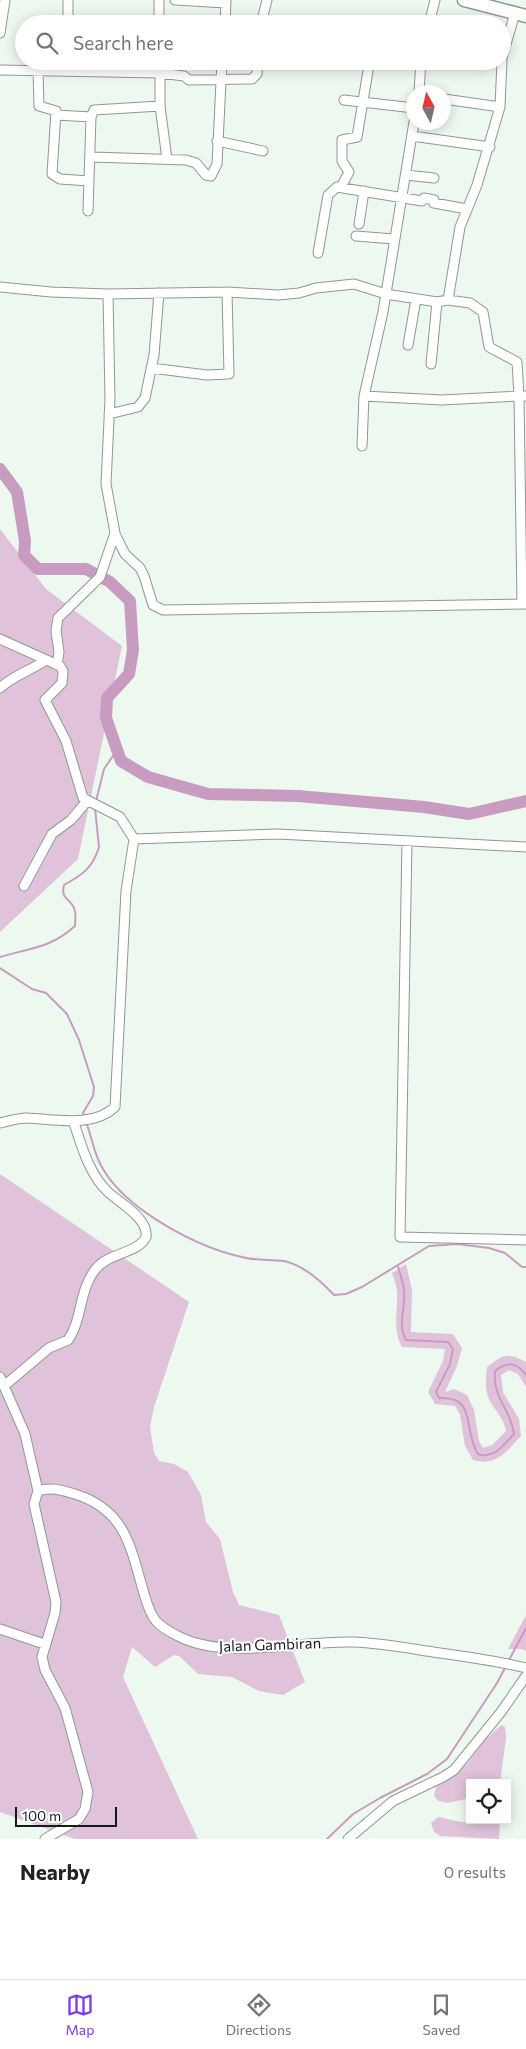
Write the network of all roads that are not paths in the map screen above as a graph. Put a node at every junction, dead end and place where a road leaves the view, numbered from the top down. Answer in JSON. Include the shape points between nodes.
{"nodes":[{"id":1,"x":5,"y":0,"type":"edge"},
{"id":2,"x":68,"y":0,"type":"edge"},
{"id":3,"x":159,"y":0,"type":"edge"},
{"id":4,"x":175,"y":0,"type":"edge"},
{"id":5,"x":267,"y":0,"type":"edge"},
{"id":6,"x":435,"y":0,"type":"edge"},
{"id":7,"x":464,"y":0,"type":"edge"},
{"id":8,"x":226,"y":1,"type":"edge"},
{"id":9,"x":521,"y":14,"type":"edge"},
{"id":10,"x":68,"y":15,"type":"edge"},
{"id":11,"x":159,"y":15,"type":"edge"},
{"id":12,"x":225,"y":15,"type":"edge"},
{"id":13,"x":263,"y":15,"type":"edge"},
{"id":14,"x":431,"y":15,"type":"edge"},
{"id":15,"x":0,"y":27,"type":"edge"},
{"id":16,"x":511,"y":37,"type":"edge"},
{"id":17,"x":0,"y":70,"type":"edge"},
{"id":18,"x":38,"y":70,"type":"joint"},
{"id":19,"x":129,"y":70,"type":"edge"},
{"id":20,"x":222,"y":70,"type":"edge"},
{"id":21,"x":257,"y":70,"type":"edge"},
{"id":22,"x":368,"y":70,"type":"edge"},
{"id":23,"x":420,"y":70,"type":"edge"},
{"id":24,"x":502,"y":70,"type":"edge"},
{"id":25,"x":160,"y":72,"type":"junction"},
{"id":26,"x":221,"y":79,"type":"junction"},
{"id":27,"x":419,"y":85,"type":"edge"},
{"id":28,"x":344,"y":100,"type":"dead end"},
{"id":29,"x":451,"y":100,"type":"edge"},
{"id":30,"x":364,"y":102,"type":"junction"},
{"id":31,"x":160,"y":106,"type":"junction"},
{"id":32,"x":406,"y":107,"type":"edge"},
{"id":33,"x":500,"y":107,"type":"junction"},
{"id":34,"x":56,"y":115,"type":"junction"},
{"id":35,"x":91,"y":117,"type":"junction"},
{"id":36,"x":413,"y":130,"type":"edge"},
{"id":37,"x":412,"y":136,"type":"junction"},
{"id":38,"x":217,"y":140,"type":"junction"},
{"id":39,"x":490,"y":147,"type":"junction"},
{"id":40,"x":263,"y":152,"type":"dead end"},
{"id":41,"x":90,"y":157,"type":"junction"},
{"id":42,"x":167,"y":159,"type":"junction"},
{"id":43,"x":406,"y":174,"type":"junction"},
{"id":44,"x":434,"y":178,"type":"dead end"},
{"id":45,"x":89,"y":181,"type":"junction"},
{"id":46,"x":342,"y":187,"type":"junction"},
{"id":47,"x":364,"y":191,"type":"junction"},
{"id":48,"x":401,"y":198,"type":"junction"},
{"id":49,"x":467,"y":209,"type":"junction"},
{"id":50,"x":88,"y":211,"type":"dead end"},
{"id":51,"x":359,"y":224,"type":"dead end"},
{"id":52,"x":356,"y":236,"type":"dead end"},
{"id":53,"x":394,"y":239,"type":"junction"},
{"id":54,"x":318,"y":253,"type":"dead end"},
{"id":55,"x":0,"y":287,"type":"edge"},
{"id":56,"x":227,"y":292,"type":"junction"},
{"id":57,"x":159,"y":293,"type":"junction"},
{"id":58,"x":108,"y":294,"type":"junction"},
{"id":59,"x":386,"y":294,"type":"junction"},
{"id":60,"x":416,"y":298,"type":"junction"},
{"id":61,"x":448,"y":300,"type":"junction"},
{"id":62,"x":437,"y":302,"type":"junction"},
{"id":63,"x":408,"y":345,"type":"dead end"},
{"id":64,"x":431,"y":364,"type":"dead end"},
{"id":65,"x":151,"y":368,"type":"junction"},
{"id":66,"x":364,"y":396,"type":"junction"},
{"id":67,"x":522,"y":396,"type":"edge"},
{"id":68,"x":109,"y":414,"type":"junction"},
{"id":69,"x":362,"y":446,"type":"dead end"},
{"id":70,"x":115,"y":533,"type":"junction"},
{"id":71,"x":524,"y":604,"type":"edge"},
{"id":72,"x":0,"y":639,"type":"edge"},
{"id":73,"x":46,"y":660,"type":"junction"},
{"id":74,"x":57,"y":665,"type":"junction"},
{"id":75,"x":0,"y":688,"type":"edge"},
{"id":76,"x":92,"y":804,"type":"junction"},
{"id":77,"x":134,"y":839,"type":"junction"},
{"id":78,"x":407,"y":841,"type":"junction"},
{"id":79,"x":526,"y":847,"type":"edge"},
{"id":80,"x":24,"y":886,"type":"dead end"},
{"id":81,"x":81,"y":1120,"type":"junction"},
{"id":82,"x":0,"y":1123,"type":"edge"},
{"id":83,"x":526,"y":1240,"type":"edge"},
{"id":84,"x":2,"y":1382,"type":"edge"},
{"id":85,"x":38,"y":1491,"type":"junction"},
{"id":86,"x":0,"y":1629,"type":"edge"},
{"id":87,"x":44,"y":1644,"type":"junction"},
{"id":88,"x":526,"y":1668,"type":"edge"},
{"id":89,"x":526,"y":1676,"type":"edge"},
{"id":90,"x":45,"y":1839,"type":"edge"},
{"id":91,"x":348,"y":1839,"type":"edge"}],
"edges":[{"from":1,"to":15,"type":"street"},
{"from":2,"to":10,"type":"street"},
{"from":3,"to":11,"type":"street"},
{"from":4,"to":8,"type":"street"},
{"from":5,"to":13,"type":"street"},
{"from":6,"to":14,"type":"street"},
{"from":7,"to":9,"type":"highway"},
{"from":8,"to":12,"type":"street"},
{"from":9,"to":16,"type":"street"},
{"from":17,"to":18,"type":"street"},
{"from":18,"to":34,"type":"street","via":[[40,106],[54,110]]},
{"from":19,"to":25,"type":"street"},
{"from":20,"to":26,"type":"street"},
{"from":21,"to":26,"type":"street","via":[[252,79]]},
{"from":22,"to":30,"type":"street"},
{"from":23,"to":27,"type":"street"},
{"from":24,"to":33,"type":"street"},
{"from":25,"to":26,"type":"street","via":[[184,76],[189,80]]},
{"from":25,"to":31,"type":"street"},
{"from":26,"to":38,"type":"street"},
{"from":28,"to":30,"type":"street"},
{"from":29,"to":33,"type":"street"},
{"from":30,"to":32,"type":"street"},
{"from":30,"to":46,"type":"street","via":[[357,136],[342,140],[342,162],[349,172]]},
{"from":31,"to":35,"type":"street","via":[[94,110]]},
{"from":31,"to":42,"type":"street"},
{"from":33,"to":39,"type":"street"},
{"from":34,"to":35,"type":"street"},
{"from":34,"to":45,"type":"street","via":[[53,176]]},
{"from":35,"to":41,"type":"street"},
{"from":36,"to":37,"type":"street"},
{"from":37,"to":39,"type":"street"},
{"from":37,"to":43,"type":"street"},
{"from":38,"to":40,"type":"street"},
{"from":38,"to":42,"type":"street","via":[[217,164],[211,176],[193,162]]},
{"from":39,"to":49,"type":"street"},
{"from":41,"to":42,"type":"street"},
{"from":41,"to":45,"type":"street"},
{"from":43,"to":44,"type":"street"},
{"from":43,"to":48,"type":"street"},
{"from":45,"to":50,"type":"street"},
{"from":46,"to":47,"type":"street"},
{"from":46,"to":54,"type":"street","via":[[333,188],[328,195]]},
{"from":47,"to":48,"type":"street"},
{"from":47,"to":51,"type":"street"},
{"from":48,"to":49,"type":"street","via":[[422,201],[424,198]]},
{"from":48,"to":53,"type":"street"},
{"from":49,"to":61,"type":"street","via":[[460,227]]},
{"from":52,"to":53,"type":"street"},
{"from":53,"to":59,"type":"street"},
{"from":55,"to":58,"type":"street"},
{"from":56,"to":57,"type":"street"},
{"from":56,"to":59,"type":"street","via":[[290,294],[354,284]]},
{"from":56,"to":65,"type":"street","via":[[230,374],[207,375]]},
{"from":57,"to":58,"type":"street"},
{"from":57,"to":65,"type":"street"},
{"from":58,"to":68,"type":"street"},
{"from":59,"to":60,"type":"street"},
{"from":59,"to":66,"type":"street"},
{"from":60,"to":62,"type":"street"},
{"from":60,"to":63,"type":"street"},
{"from":61,"to":62,"type":"street"},
{"from":61,"to":67,"type":"street","via":[[470,303],[483,312],[489,347],[517,362]]},
{"from":62,"to":64,"type":"street"},
{"from":65,"to":68,"type":"street","via":[[143,404]]},
{"from":66,"to":67,"type":"street","via":[[442,400]]},
{"from":66,"to":69,"type":"street"},
{"from":67,"to":71,"type":"street"},
{"from":68,"to":70,"type":"street","via":[[106,484]]},
{"from":70,"to":71,"type":"street","via":[[125,554],[140,568],[153,605],[163,610]]},
{"from":70,"to":74,"type":"street","via":[[100,577],[58,618]]},
{"from":72,"to":73,"type":"street"},
{"from":73,"to":74,"type":"street"},
{"from":73,"to":75,"type":"street","via":[[28,672],[16,675]]},
{"from":74,"to":76,"type":"street","via":[[63,671],[62,683],[45,700],[66,741],[83,798]]},
{"from":76,"to":77,"type":"street","via":[[120,817]]},
{"from":76,"to":80,"type":"street","via":[[52,834]]},
{"from":77,"to":78,"type":"street","via":[[278,834]]},
{"from":77,"to":81,"type":"street","via":[[126,891],[115,1107],[110,1112]]},
{"from":78,"to":79,"type":"street"},
{"from":78,"to":83,"type":"street","via":[[400,1238]]},
{"from":81,"to":82,"type":"street","via":[[25,1118]]},
{"from":81,"to":84,"type":"street","via":[[84,1153],[95,1175],[106,1190],[144,1224],[146,1237],[140,1246],[100,1264],[85,1286],[70,1336]]},
{"from":84,"to":85,"type":"street","via":[[25,1434]]},
{"from":85,"to":87,"type":"street","via":[[34,1504],[56,1602]]},
{"from":85,"to":88,"type":"street","name":"Jalan Gambiran","via":[[51,1488],[76,1495],[111,1513],[130,1544],[156,1620],[165,1629],[188,1641],[222,1647],[377,1643]]},
{"from":86,"to":87,"type":"street"},
{"from":87,"to":90,"type":"street","via":[[45,1670],[65,1708],[88,1792],[85,1809],[79,1819]]},
{"from":89,"to":91,"type":"street","via":[[454,1770],[393,1801]]}]}
